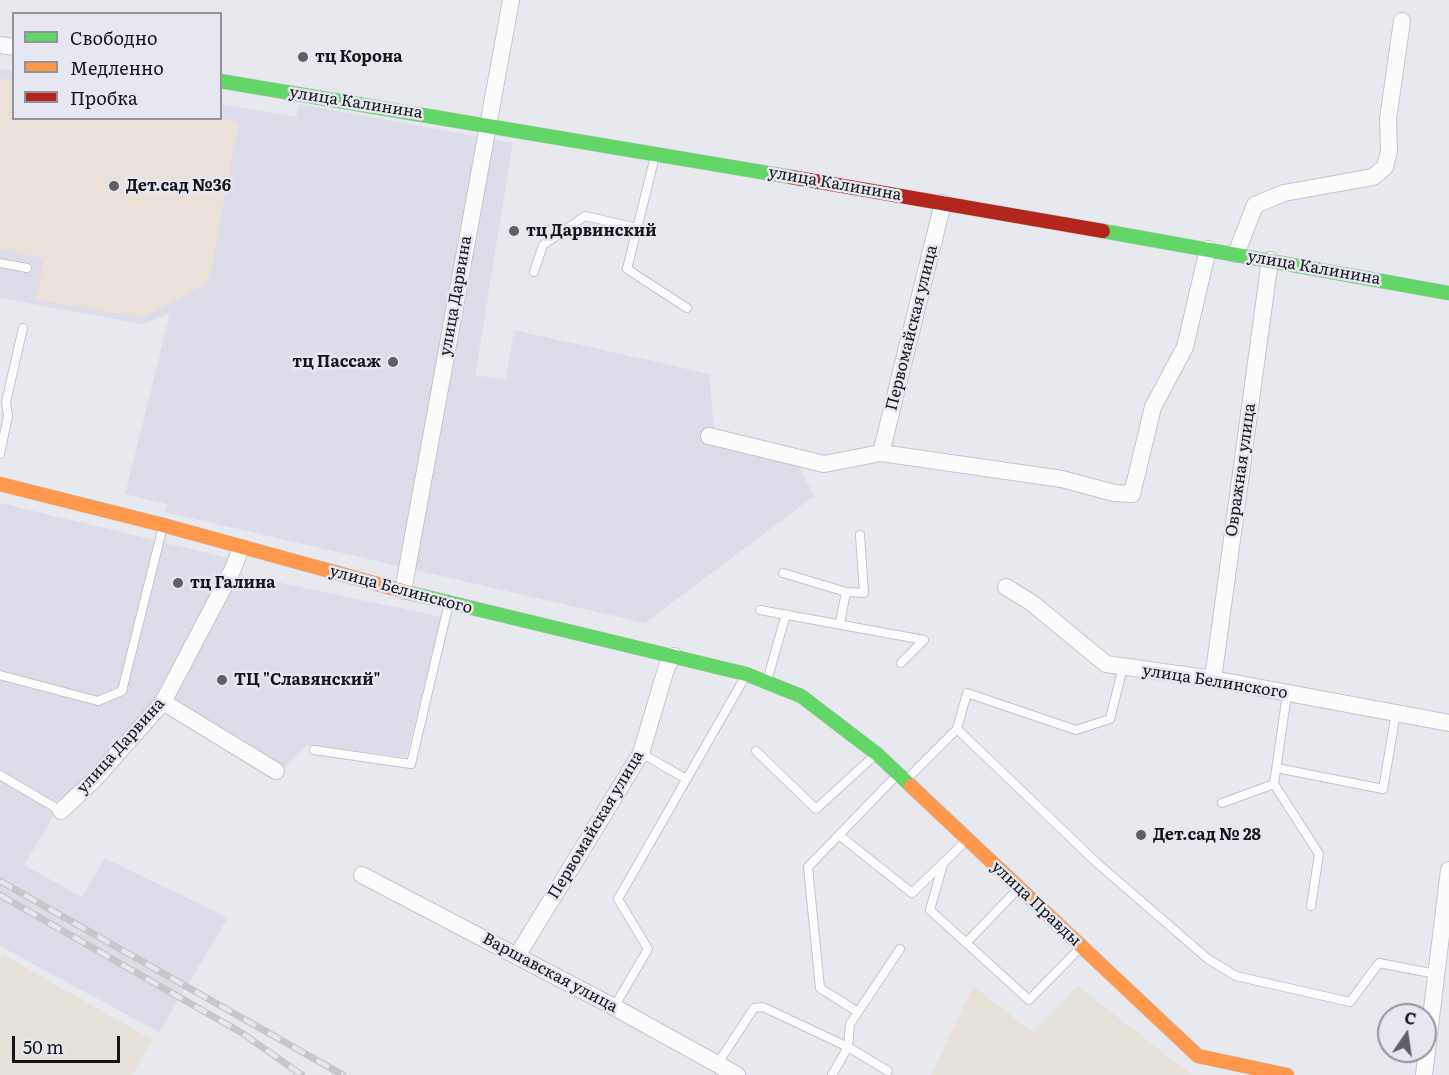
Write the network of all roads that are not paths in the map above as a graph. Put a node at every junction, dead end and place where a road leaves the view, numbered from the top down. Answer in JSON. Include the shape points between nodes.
{"nodes":[{"id":1,"x":511,"y":0,"type":"edge"},
{"id":2,"x":1402,"y":21,"type":"dead end"},
{"id":3,"x":222,"y":81,"type":"edge"},
{"id":4,"x":488,"y":124,"type":"junction"},
{"id":5,"x":656,"y":153,"type":"junction"},
{"id":6,"x":943,"y":203,"type":"junction"},
{"id":7,"x":637,"y":228,"type":"junction"},
{"id":8,"x":1208,"y":249,"type":"junction"},
{"id":9,"x":1236,"y":254,"type":"junction"},
{"id":10,"x":1270,"y":260,"type":"junction"},
{"id":11,"x":0,"y":263,"type":"edge"},
{"id":12,"x":27,"y":268,"type":"dead end"},
{"id":13,"x":534,"y":272,"type":"dead end"},
{"id":14,"x":1449,"y":293,"type":"edge"},
{"id":15,"x":687,"y":308,"type":"dead end"},
{"id":16,"x":23,"y":328,"type":"dead end"},
{"id":17,"x":709,"y":436,"type":"dead end"},
{"id":18,"x":881,"y":453,"type":"junction"},
{"id":19,"x":0,"y":454,"type":"edge"},
{"id":20,"x":0,"y":484,"type":"edge"},
{"id":21,"x":164,"y":525,"type":"junction"},
{"id":22,"x":861,"y":535,"type":"dead end"},
{"id":23,"x":240,"y":548,"type":"junction"},
{"id":24,"x":783,"y":573,"type":"dead end"},
{"id":25,"x":1006,"y":586,"type":"dead end"},
{"id":26,"x":403,"y":591,"type":"junction"},
{"id":27,"x":846,"y":592,"type":"junction"},
{"id":28,"x":448,"y":604,"type":"junction"},
{"id":29,"x":760,"y":610,"type":"dead end"},
{"id":30,"x":786,"y":614,"type":"junction"},
{"id":31,"x":840,"y":624,"type":"junction"},
{"id":32,"x":674,"y":656,"type":"junction"},
{"id":33,"x":901,"y":663,"type":"dead end"},
{"id":34,"x":1123,"y":667,"type":"junction"},
{"id":35,"x":746,"y":674,"type":"junction"},
{"id":36,"x":0,"y":675,"type":"edge"},
{"id":37,"x":1213,"y":680,"type":"junction"},
{"id":38,"x":767,"y":682,"type":"junction"},
{"id":39,"x":1287,"y":694,"type":"junction"},
{"id":40,"x":801,"y":696,"type":"joint"},
{"id":41,"x":163,"y":702,"type":"junction"},
{"id":42,"x":1396,"y":713,"type":"junction"},
{"id":43,"x":1449,"y":723,"type":"edge"},
{"id":44,"x":957,"y":729,"type":"junction"},
{"id":45,"x":314,"y":750,"type":"dead end"},
{"id":46,"x":756,"y":751,"type":"dead end"},
{"id":47,"x":641,"y":753,"type":"junction"},
{"id":48,"x":877,"y":754,"type":"junction"},
{"id":49,"x":1277,"y":768,"type":"junction"},
{"id":50,"x":276,"y":771,"type":"dead end"},
{"id":51,"x":0,"y":775,"type":"edge"},
{"id":52,"x":902,"y":777,"type":"junction"},
{"id":53,"x":686,"y":780,"type":"junction"},
{"id":54,"x":1274,"y":784,"type":"junction"},
{"id":55,"x":1222,"y":803,"type":"dead end"},
{"id":56,"x":61,"y":811,"type":"joint"},
{"id":57,"x":839,"y":835,"type":"junction"},
{"id":58,"x":968,"y":839,"type":"junction"},
{"id":59,"x":943,"y":864,"type":"junction"},
{"id":60,"x":1449,"y":870,"type":"edge"},
{"id":61,"x":362,"y":875,"type":"dead end"},
{"id":62,"x":1019,"y":888,"type":"junction"},
{"id":63,"x":1311,"y":906,"type":"dead end"},
{"id":64,"x":966,"y":943,"type":"junction"},
{"id":65,"x":1081,"y":946,"type":"junction"},
{"id":66,"x":900,"y":949,"type":"dead end"},
{"id":67,"x":517,"y":956,"type":"junction"},
{"id":68,"x":1436,"y":974,"type":"junction"},
{"id":69,"x":614,"y":1007,"type":"junction"},
{"id":70,"x":858,"y":1012,"type":"junction"},
{"id":71,"x":848,"y":1047,"type":"junction"},
{"id":72,"x":718,"y":1063,"type":"junction"},
{"id":73,"x":888,"y":1071,"type":"dead end"},
{"id":74,"x":737,"y":1075,"type":"edge"},
{"id":75,"x":832,"y":1075,"type":"edge"},
{"id":76,"x":1287,"y":1075,"type":"edge"},
{"id":77,"x":1424,"y":1075,"type":"edge"}],
"edges":[{"from":1,"to":4,"type":"street","name":"улица Дарвина"},
{"from":2,"to":9,"type":"street","via":[[1388,119],[1386,167],[1372,177],[1284,193],[1255,205]]},
{"from":3,"to":4,"type":"street","name":"улица Калинина"},
{"from":4,"to":5,"type":"street","name":"улица Калинина"},
{"from":4,"to":26,"type":"street","name":"улица Дарвина"},
{"from":5,"to":6,"type":"street","name":"улица Калинина"},
{"from":5,"to":7,"type":"lane"},
{"from":6,"to":8,"type":"street","name":"улица Калинина"},
{"from":6,"to":18,"type":"street","name":"Первомайская улица"},
{"from":7,"to":13,"type":"lane","via":[[585,216],[543,245]]},
{"from":7,"to":15,"type":"lane","via":[[627,269]]},
{"from":8,"to":9,"type":"street","name":"улица Калинина"},
{"from":8,"to":18,"type":"street","via":[[1185,347],[1153,407],[1132,494],[1062,479]]},
{"from":9,"to":10,"type":"street","name":"улица Калинина"},
{"from":10,"to":14,"type":"street","name":"улица Калинина"},
{"from":10,"to":37,"type":"street","name":"Овражная улица"},
{"from":11,"to":12,"type":"lane"},
{"from":16,"to":19,"type":"lane","via":[[6,402],[8,416]]},
{"from":17,"to":18,"type":"street","via":[[824,464]]},
{"from":20,"to":21,"type":"street","name":"улица Белинского"},
{"from":21,"to":23,"type":"street","name":"улица Белинского"},
{"from":21,"to":36,"type":"lane","via":[[122,691],[99,702]]},
{"from":22,"to":27,"type":"lane","via":[[864,593]]},
{"from":23,"to":26,"type":"street","name":"улица Белинского"},
{"from":23,"to":41,"type":"street","name":"улица Дарвина","via":[[233,569]]},
{"from":24,"to":27,"type":"lane"},
{"from":25,"to":34,"type":"street","name":"улица Белинского","via":[[1106,664]]},
{"from":26,"to":28,"type":"street","name":"улица Белинского"},
{"from":27,"to":31,"type":"lane"},
{"from":28,"to":32,"type":"street","name":"улица Белинского"},
{"from":28,"to":45,"type":"lane","via":[[411,764]]},
{"from":29,"to":30,"type":"lane"},
{"from":30,"to":31,"type":"lane"},
{"from":30,"to":38,"type":"lane"},
{"from":31,"to":33,"type":"lane","via":[[924,640]]},
{"from":32,"to":35,"type":"street","name":"улица Белинского"},
{"from":32,"to":47,"type":"street","name":"Первомайская улица","via":[[667,666]]},
{"from":34,"to":37,"type":"street","name":"улица Белинского"},
{"from":34,"to":44,"type":"lane","via":[[1110,719],[1076,730],[967,693]]},
{"from":35,"to":38,"type":"street","name":"улица Белинского"},
{"from":35,"to":53,"type":"lane"},
{"from":37,"to":39,"type":"street","name":"улица Белинского"},
{"from":38,"to":40,"type":"street","name":"улица Белинского"},
{"from":39,"to":42,"type":"street","name":"улица Белинского"},
{"from":39,"to":49,"type":"lane"},
{"from":40,"to":48,"type":"street","name":"улица Правды"},
{"from":41,"to":50,"type":"street"},
{"from":41,"to":56,"type":"street","name":"улица Дарвина"},
{"from":42,"to":43,"type":"street","name":"улица Белинского"},
{"from":42,"to":49,"type":"lane","via":[[1383,789]]},
{"from":44,"to":52,"type":"lane"},
{"from":44,"to":68,"type":"lane","via":[[1097,863],[1208,959],[1236,975],[1350,1002],[1379,963]]},
{"from":46,"to":48,"type":"lane","via":[[816,809]]},
{"from":47,"to":53,"type":"lane"},
{"from":47,"to":67,"type":"street","name":"Первомайская улица"},
{"from":48,"to":52,"type":"street","name":"улица Правды"},
{"from":49,"to":54,"type":"lane"},
{"from":51,"to":56,"type":"lane"},
{"from":52,"to":57,"type":"lane"},
{"from":52,"to":58,"type":"street","name":"улица Правды"},
{"from":53,"to":69,"type":"lane","via":[[618,899],[648,949]]},
{"from":54,"to":55,"type":"lane"},
{"from":54,"to":63,"type":"lane","via":[[1319,854]]},
{"from":57,"to":59,"type":"lane","via":[[912,893]]},
{"from":57,"to":70,"type":"lane","via":[[808,867],[820,988]]},
{"from":58,"to":59,"type":"lane"},
{"from":58,"to":62,"type":"street","name":"улица Правды"},
{"from":59,"to":64,"type":"lane","via":[[930,910]]},
{"from":60,"to":68,"type":"street"},
{"from":61,"to":67,"type":"street","name":"Варшавская улица"},
{"from":62,"to":64,"type":"lane"},
{"from":62,"to":65,"type":"street","name":"улица Правды"},
{"from":64,"to":65,"type":"lane","via":[[1029,1000]]},
{"from":65,"to":76,"type":"street","name":"улица Правды","via":[[1198,1056]]},
{"from":66,"to":70,"type":"lane"},
{"from":67,"to":69,"type":"street","name":"Варшавская улица"},
{"from":68,"to":77,"type":"street"},
{"from":69,"to":72,"type":"street","name":"Варшавская улица"},
{"from":70,"to":71,"type":"lane","via":[[850,1024]]},
{"from":71,"to":72,"type":"lane","via":[[764,1007],[754,1008]]},
{"from":71,"to":73,"type":"lane"},
{"from":71,"to":75,"type":"lane"},
{"from":72,"to":74,"type":"street","name":"Варшавская улица"}]}
